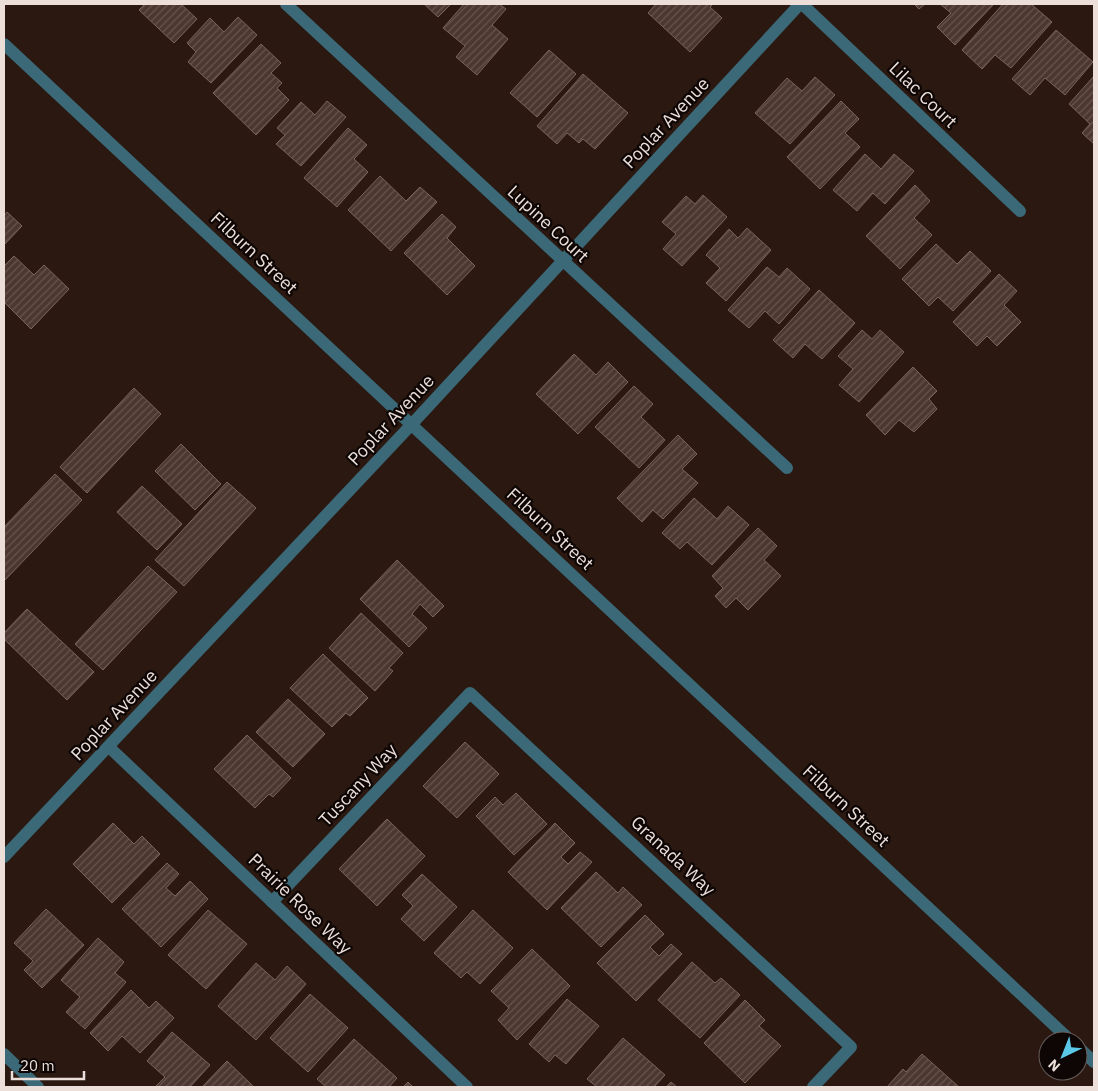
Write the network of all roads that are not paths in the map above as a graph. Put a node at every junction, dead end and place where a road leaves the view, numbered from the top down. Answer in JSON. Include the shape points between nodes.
{"nodes":[{"id":1,"x":286,"y":4,"type":"edge"},
{"id":2,"x":801,"y":4,"type":"edge"},
{"id":3,"x":4,"y":44,"type":"edge"},
{"id":4,"x":1020,"y":211,"type":"dead end"},
{"id":5,"x":561,"y":261,"type":"junction"},
{"id":6,"x":412,"y":424,"type":"junction"},
{"id":7,"x":787,"y":468,"type":"dead end"},
{"id":8,"x":470,"y":693,"type":"joint"},
{"id":9,"x":109,"y":747,"type":"junction"},
{"id":10,"x":4,"y":856,"type":"edge"},
{"id":11,"x":272,"y":902,"type":"junction"},
{"id":12,"x":1060,"y":1031,"type":"edge"},
{"id":13,"x":4,"y":1054,"type":"edge"},
{"id":14,"x":38,"y":1087,"type":"edge"},
{"id":15,"x":467,"y":1087,"type":"edge"},
{"id":16,"x":813,"y":1087,"type":"edge"}],
"edges":[{"from":1,"to":5,"type":"street","name":"Lupine Court"},
{"from":2,"to":4,"type":"street","name":"Lilac Court"},
{"from":2,"to":5,"type":"street","name":"Poplar Avenue"},
{"from":3,"to":6,"type":"street","name":"Filburn Street"},
{"from":5,"to":6,"type":"street","name":"Poplar Avenue"},
{"from":5,"to":7,"type":"street","name":"Lupine Court"},
{"from":6,"to":9,"type":"street","name":"Poplar Avenue"},
{"from":6,"to":12,"type":"street","name":"Filburn Street"},
{"from":8,"to":11,"type":"street","name":"Tuscany Way"},
{"from":8,"to":16,"type":"street","name":"Granada Way","via":[[850,1047]]},
{"from":9,"to":10,"type":"street","name":"Poplar Avenue"},
{"from":9,"to":11,"type":"street","name":"Prairie Rose Way"},
{"from":11,"to":15,"type":"street","name":"Prairie Rose Way"},
{"from":13,"to":14,"type":"street"}]}
